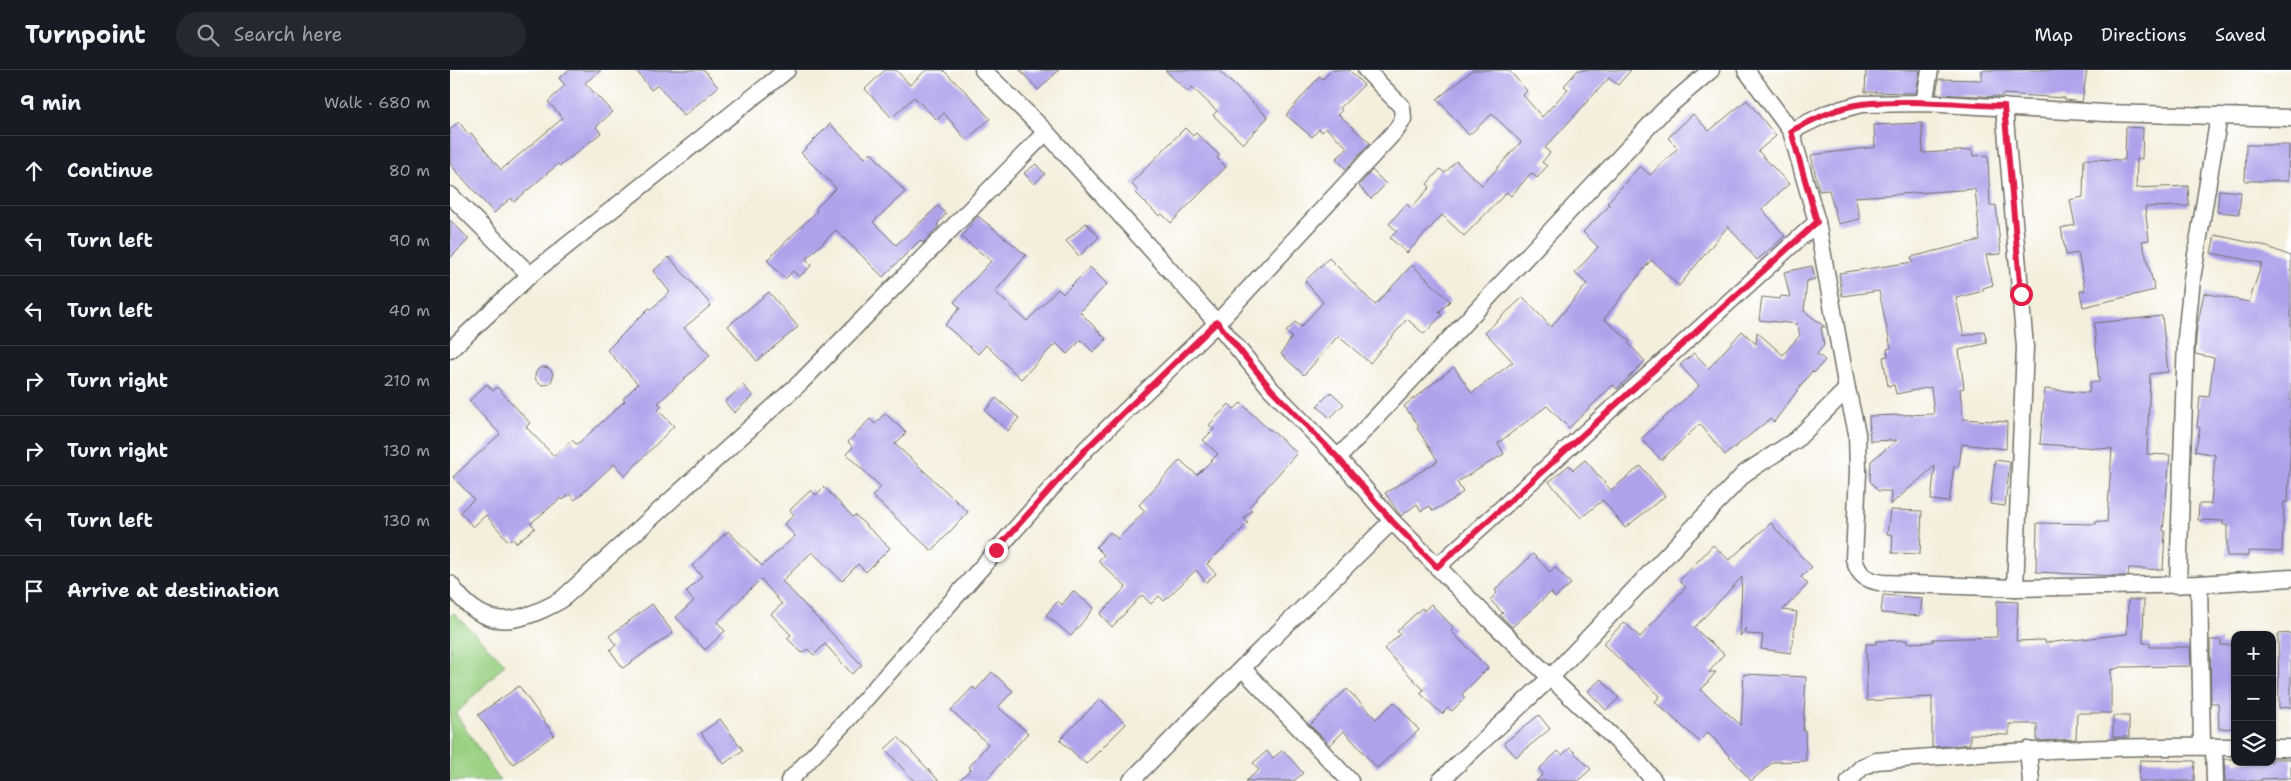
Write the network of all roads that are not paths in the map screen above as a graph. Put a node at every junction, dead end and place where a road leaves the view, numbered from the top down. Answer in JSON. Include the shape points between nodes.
{"nodes":[{"id":1,"x":788,"y":70,"type":"edge"},
{"id":2,"x":983,"y":70,"type":"edge"},
{"id":3,"x":1366,"y":70,"type":"edge"},
{"id":4,"x":1711,"y":70,"type":"edge"},
{"id":5,"x":1746,"y":70,"type":"edge"},
{"id":6,"x":1930,"y":70,"type":"edge"},
{"id":7,"x":1924,"y":103,"type":"junction"},
{"id":8,"x":2004,"y":106,"type":"junction"},
{"id":9,"x":2220,"y":116,"type":"junction"},
{"id":10,"x":2291,"y":118,"type":"edge"},
{"id":11,"x":1791,"y":131,"type":"junction"},
{"id":12,"x":1046,"y":132,"type":"junction"},
{"id":13,"x":450,"y":195,"type":"edge"},
{"id":14,"x":1817,"y":222,"type":"junction"},
{"id":15,"x":530,"y":275,"type":"junction"},
{"id":16,"x":1217,"y":322,"type":"junction"},
{"id":17,"x":450,"y":350,"type":"edge"},
{"id":18,"x":1847,"y":390,"type":"junction"},
{"id":19,"x":1338,"y":458,"type":"junction"},
{"id":20,"x":1392,"y":521,"type":"junction"},
{"id":21,"x":1437,"y":567,"type":"junction"},
{"id":22,"x":2291,"y":578,"type":"edge"},
{"id":23,"x":450,"y":584,"type":"edge"},
{"id":24,"x":2199,"y":584,"type":"junction"},
{"id":25,"x":2178,"y":585,"type":"junction"},
{"id":26,"x":2015,"y":588,"type":"junction"},
{"id":27,"x":1242,"y":668,"type":"junction"},
{"id":28,"x":1550,"y":677,"type":"junction"},
{"id":29,"x":2208,"y":746,"type":"junction"},
{"id":30,"x":2231,"y":747,"type":"edge"},
{"id":31,"x":2276,"y":748,"type":"edge"},
{"id":32,"x":2291,"y":748,"type":"edge"},
{"id":33,"x":2028,"y":750,"type":"junction"},
{"id":34,"x":789,"y":781,"type":"edge"},
{"id":35,"x":1131,"y":781,"type":"edge"},
{"id":36,"x":1350,"y":781,"type":"edge"},
{"id":37,"x":1440,"y":781,"type":"edge"},
{"id":38,"x":1654,"y":781,"type":"edge"},
{"id":39,"x":1849,"y":781,"type":"edge"},
{"id":40,"x":2031,"y":781,"type":"edge"},
{"id":41,"x":2215,"y":781,"type":"edge"}],
"edges":[{"from":1,"to":15,"type":"street"},
{"from":2,"to":12,"type":"street"},
{"from":3,"to":16,"type":"street","via":[[1402,107],[1402,119],[1397,129]]},
{"from":4,"to":19,"type":"street","via":[[1663,111]]},
{"from":5,"to":11,"type":"street"},
{"from":6,"to":7,"type":"street"},
{"from":7,"to":8,"type":"street"},
{"from":7,"to":11,"type":"street","via":[[1861,104],[1828,113]]},
{"from":8,"to":9,"type":"street"},
{"from":8,"to":26,"type":"street","via":[[2025,347]]},
{"from":9,"to":10,"type":"street"},
{"from":9,"to":25,"type":"street","via":[[2188,318]]},
{"from":11,"to":14,"type":"street"},
{"from":12,"to":16,"type":"street"},
{"from":12,"to":23,"type":"street","via":[[801,382],[561,600],[537,613],[514,620],[483,616],[462,602]]},
{"from":13,"to":15,"type":"street"},
{"from":14,"to":18,"type":"street"},
{"from":14,"to":21,"type":"street"},
{"from":15,"to":17,"type":"street"},
{"from":16,"to":19,"type":"street","via":[[1271,389]]},
{"from":16,"to":34,"type":"street","via":[[1086,449]]},
{"from":18,"to":26,"type":"street","via":[[1856,433],[1858,472],[1854,559],[1857,570],[1863,577],[1883,583]]},
{"from":18,"to":28,"type":"street","via":[[1796,440],[1745,473]]},
{"from":19,"to":20,"type":"street"},
{"from":20,"to":21,"type":"street"},
{"from":20,"to":27,"type":"street"},
{"from":21,"to":28,"type":"street"},
{"from":22,"to":24,"type":"street"},
{"from":24,"to":25,"type":"street"},
{"from":24,"to":29,"type":"street"},
{"from":25,"to":26,"type":"street"},
{"from":27,"to":35,"type":"street"},
{"from":27,"to":36,"type":"street"},
{"from":28,"to":37,"type":"street"},
{"from":28,"to":38,"type":"street","via":[[1634,757]]},
{"from":29,"to":30,"type":"street"},
{"from":29,"to":33,"type":"street"},
{"from":29,"to":41,"type":"street"},
{"from":31,"to":32,"type":"street"},
{"from":33,"to":39,"type":"street","via":[[1876,761],[1862,767]]},
{"from":33,"to":40,"type":"street"}]}
